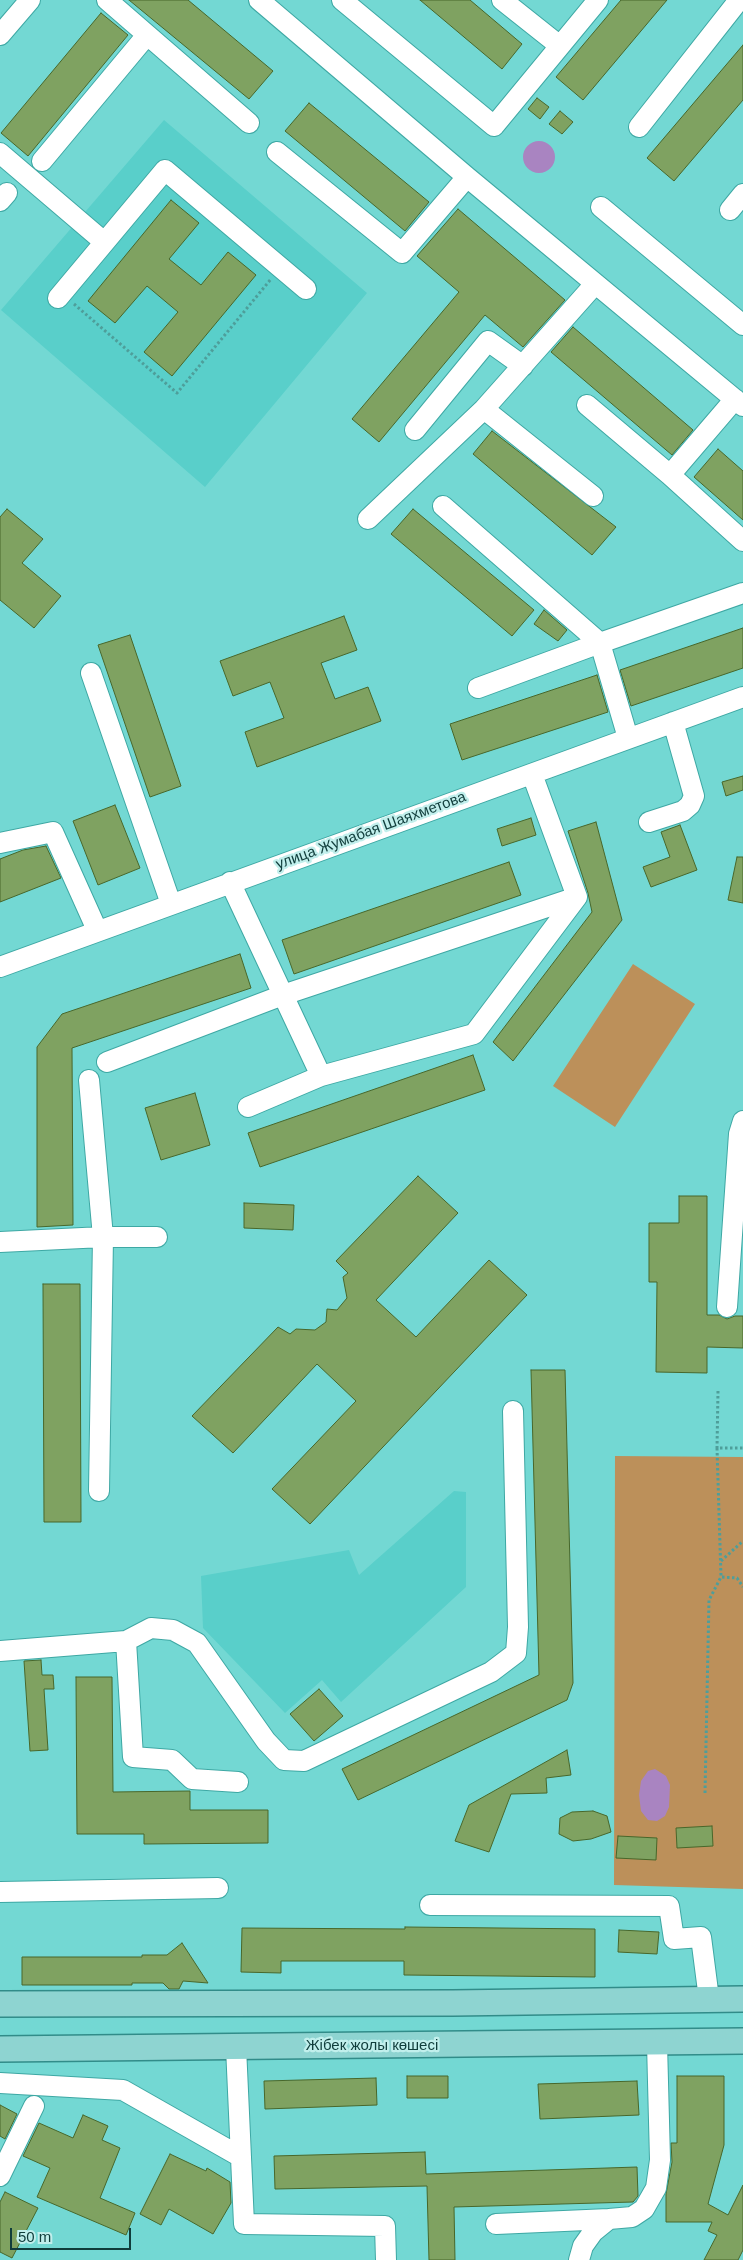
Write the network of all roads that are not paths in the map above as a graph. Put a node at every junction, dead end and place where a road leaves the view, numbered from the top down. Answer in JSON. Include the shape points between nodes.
{"nodes":[{"id":1,"x":30,"y":0,"type":"edge"},
{"id":2,"x":108,"y":0,"type":"edge"},
{"id":3,"x":259,"y":0,"type":"edge"},
{"id":4,"x":342,"y":0,"type":"edge"},
{"id":5,"x":502,"y":0,"type":"edge"},
{"id":6,"x":598,"y":0,"type":"edge"},
{"id":7,"x":738,"y":2,"type":"edge"},
{"id":8,"x":0,"y":35,"type":"edge"},
{"id":9,"x":147,"y":35,"type":"junction"},
{"id":10,"x":560,"y":46,"type":"junction"},
{"id":11,"x":248,"y":123,"type":"dead end"},
{"id":12,"x":639,"y":127,"type":"dead end"},
{"id":13,"x":277,"y":152,"type":"dead end"},
{"id":14,"x":0,"y":153,"type":"edge"},
{"id":15,"x":42,"y":162,"type":"dead end"},
{"id":16,"x":467,"y":177,"type":"junction"},
{"id":17,"x":743,"y":194,"type":"edge"},
{"id":18,"x":601,"y":207,"type":"dead end"},
{"id":19,"x":730,"y":210,"type":"dead end"},
{"id":20,"x":103,"y":242,"type":"junction"},
{"id":21,"x":595,"y":284,"type":"junction"},
{"id":22,"x":306,"y":290,"type":"dead end"},
{"id":23,"x":59,"y":295,"type":"road end"},
{"id":24,"x":742,"y":323,"type":"edge"},
{"id":25,"x":523,"y":366,"type":"junction"},
{"id":26,"x":739,"y":402,"type":"edge"},
{"id":27,"x":587,"y":405,"type":"dead end"},
{"id":28,"x":484,"y":409,"type":"junction"},
{"id":29,"x":415,"y":430,"type":"dead end"},
{"id":30,"x":670,"y":475,"type":"junction"},
{"id":31,"x":593,"y":496,"type":"dead end"},
{"id":32,"x":443,"y":506,"type":"dead end"},
{"id":33,"x":368,"y":519,"type":"dead end"},
{"id":34,"x":743,"y":541,"type":"edge"},
{"id":35,"x":743,"y":593,"type":"edge"},
{"id":36,"x":600,"y":643,"type":"junction"},
{"id":37,"x":91,"y":672,"type":"dead end"},
{"id":38,"x":478,"y":688,"type":"dead end"},
{"id":39,"x":743,"y":697,"type":"edge"},
{"id":40,"x":673,"y":722,"type":"junction"},
{"id":41,"x":628,"y":738,"type":"junction"},
{"id":42,"x":532,"y":774,"type":"junction"},
{"id":43,"x":649,"y":822,"type":"dead end"},
{"id":44,"x":0,"y":843,"type":"edge"},
{"id":45,"x":230,"y":882,"type":"junction"},
{"id":46,"x":577,"y":897,"type":"junction"},
{"id":47,"x":171,"y":904,"type":"junction"},
{"id":48,"x":97,"y":930,"type":"junction"},
{"id":49,"x":0,"y":966,"type":"edge"},
{"id":50,"x":283,"y":995,"type":"junction"},
{"id":51,"x":107,"y":1062,"type":"dead end"},
{"id":52,"x":321,"y":1076,"type":"junction"},
{"id":53,"x":89,"y":1080,"type":"dead end"},
{"id":54,"x":248,"y":1106,"type":"dead end"},
{"id":55,"x":743,"y":1121,"type":"edge"},
{"id":56,"x":103,"y":1237,"type":"junction"},
{"id":57,"x":157,"y":1237,"type":"dead end"},
{"id":58,"x":0,"y":1242,"type":"edge"},
{"id":59,"x":727,"y":1307,"type":"dead end"},
{"id":60,"x":513,"y":1412,"type":"dead end"},
{"id":61,"x":99,"y":1491,"type":"dead end"},
{"id":62,"x":126,"y":1641,"type":"junction"},
{"id":63,"x":0,"y":1652,"type":"edge"},
{"id":64,"x":238,"y":1782,"type":"dead end"},
{"id":65,"x":218,"y":1888,"type":"dead end"},
{"id":66,"x":0,"y":1892,"type":"edge"},
{"id":67,"x":430,"y":1905,"type":"dead end"},
{"id":68,"x":710,"y":1999,"type":"junction"},
{"id":69,"x":743,"y":1999,"type":"edge"},
{"id":70,"x":0,"y":2004,"type":"edge"},
{"id":71,"x":743,"y":2041,"type":"edge"},
{"id":72,"x":657,"y":2043,"type":"junction"},
{"id":73,"x":236,"y":2047,"type":"junction"},
{"id":74,"x":0,"y":2049,"type":"edge"},
{"id":75,"x":0,"y":2083,"type":"edge"},
{"id":76,"x":34,"y":2106,"type":"dead end"},
{"id":77,"x":241,"y":2157,"type":"junction"},
{"id":78,"x":0,"y":2176,"type":"edge"},
{"id":79,"x":609,"y":2219,"type":"junction"},
{"id":80,"x":496,"y":2224,"type":"dead end"},
{"id":81,"x":386,"y":2260,"type":"edge"},
{"id":82,"x":579,"y":2260,"type":"edge"}],
"edges":[{"from":1,"to":8,"type":"street"},
{"from":2,"to":9,"type":"street"},
{"from":3,"to":16,"type":"street"},
{"from":4,"to":10,"type":"street","via":[[494,126]]},
{"from":5,"to":10,"type":"street"},
{"from":6,"to":10,"type":"street"},
{"from":7,"to":12,"type":"street"},
{"from":9,"to":11,"type":"street"},
{"from":9,"to":15,"type":"street"},
{"from":13,"to":16,"type":"street","via":[[402,253]]},
{"from":14,"to":20,"type":"street"},
{"from":16,"to":21,"type":"street"},
{"from":17,"to":19,"type":"street"},
{"from":18,"to":24,"type":"street"},
{"from":20,"to":22,"type":"street","via":[[165,170]]},
{"from":20,"to":23,"type":"street"},
{"from":21,"to":25,"type":"street"},
{"from":21,"to":26,"type":"street"},
{"from":25,"to":28,"type":"street"},
{"from":25,"to":29,"type":"street","via":[[488,341]]},
{"from":26,"to":30,"type":"street"},
{"from":27,"to":30,"type":"street"},
{"from":28,"to":31,"type":"street"},
{"from":28,"to":33,"type":"street"},
{"from":30,"to":34,"type":"street"},
{"from":32,"to":36,"type":"street"},
{"from":35,"to":36,"type":"street"},
{"from":36,"to":38,"type":"street"},
{"from":36,"to":41,"type":"street"},
{"from":37,"to":47,"type":"street"},
{"from":39,"to":40,"type":"street","name":"улица Жумабая Шаяхметова"},
{"from":40,"to":41,"type":"street","name":"улица Жумабая Шаяхметова"},
{"from":40,"to":43,"type":"street","via":[[694,796],[683,811]]},
{"from":41,"to":42,"type":"street","name":"улица Жумабая Шаяхметова"},
{"from":42,"to":45,"type":"street","name":"улица Жумабая Шаяхметова"},
{"from":42,"to":46,"type":"street"},
{"from":44,"to":48,"type":"street","via":[[53,832]]},
{"from":45,"to":47,"type":"street","name":"улица Жумабая Шаяхметова"},
{"from":45,"to":50,"type":"street"},
{"from":46,"to":50,"type":"street"},
{"from":46,"to":52,"type":"street","via":[[474,1034]]},
{"from":47,"to":48,"type":"street","name":"улица Жумабая Шаяхметова"},
{"from":48,"to":49,"type":"street","name":"улица Жумабая Шаяхметова"},
{"from":50,"to":51,"type":"street"},
{"from":50,"to":52,"type":"street"},
{"from":52,"to":54,"type":"street"},
{"from":53,"to":56,"type":"street"},
{"from":55,"to":59,"type":"street","via":[[739,1134]]},
{"from":56,"to":57,"type":"street"},
{"from":56,"to":58,"type":"street"},
{"from":56,"to":61,"type":"street"},
{"from":60,"to":62,"type":"street","via":[[516,1653],[491,1672],[304,1761],[284,1760],[266,1741],[196,1642],[173,1630],[151,1628]]},
{"from":62,"to":63,"type":"street"},
{"from":62,"to":64,"type":"street","via":[[133,1757],[172,1760],[192,1779]]},
{"from":65,"to":66,"type":"street"},
{"from":67,"to":68,"type":"street","via":[[669,1906],[674,1939],[700,1937]]},
{"from":68,"to":69,"type":"main road"},
{"from":68,"to":70,"type":"main road"},
{"from":71,"to":72,"type":"main road","name":"Жібек жолы көшесі"},
{"from":72,"to":73,"type":"main road","name":"Жібек жолы көшесі"},
{"from":72,"to":79,"type":"street","via":[[660,2160],[656,2188],[644,2209],[632,2217]]},
{"from":73,"to":74,"type":"main road","name":"Жібек жолы көшесі"},
{"from":73,"to":77,"type":"street"},
{"from":75,"to":77,"type":"street","via":[[123,2090]]},
{"from":76,"to":78,"type":"street"},
{"from":77,"to":81,"type":"street","via":[[244,2224],[385,2226]]},
{"from":79,"to":80,"type":"street"},
{"from":79,"to":82,"type":"street","via":[[582,2246]]}]}
